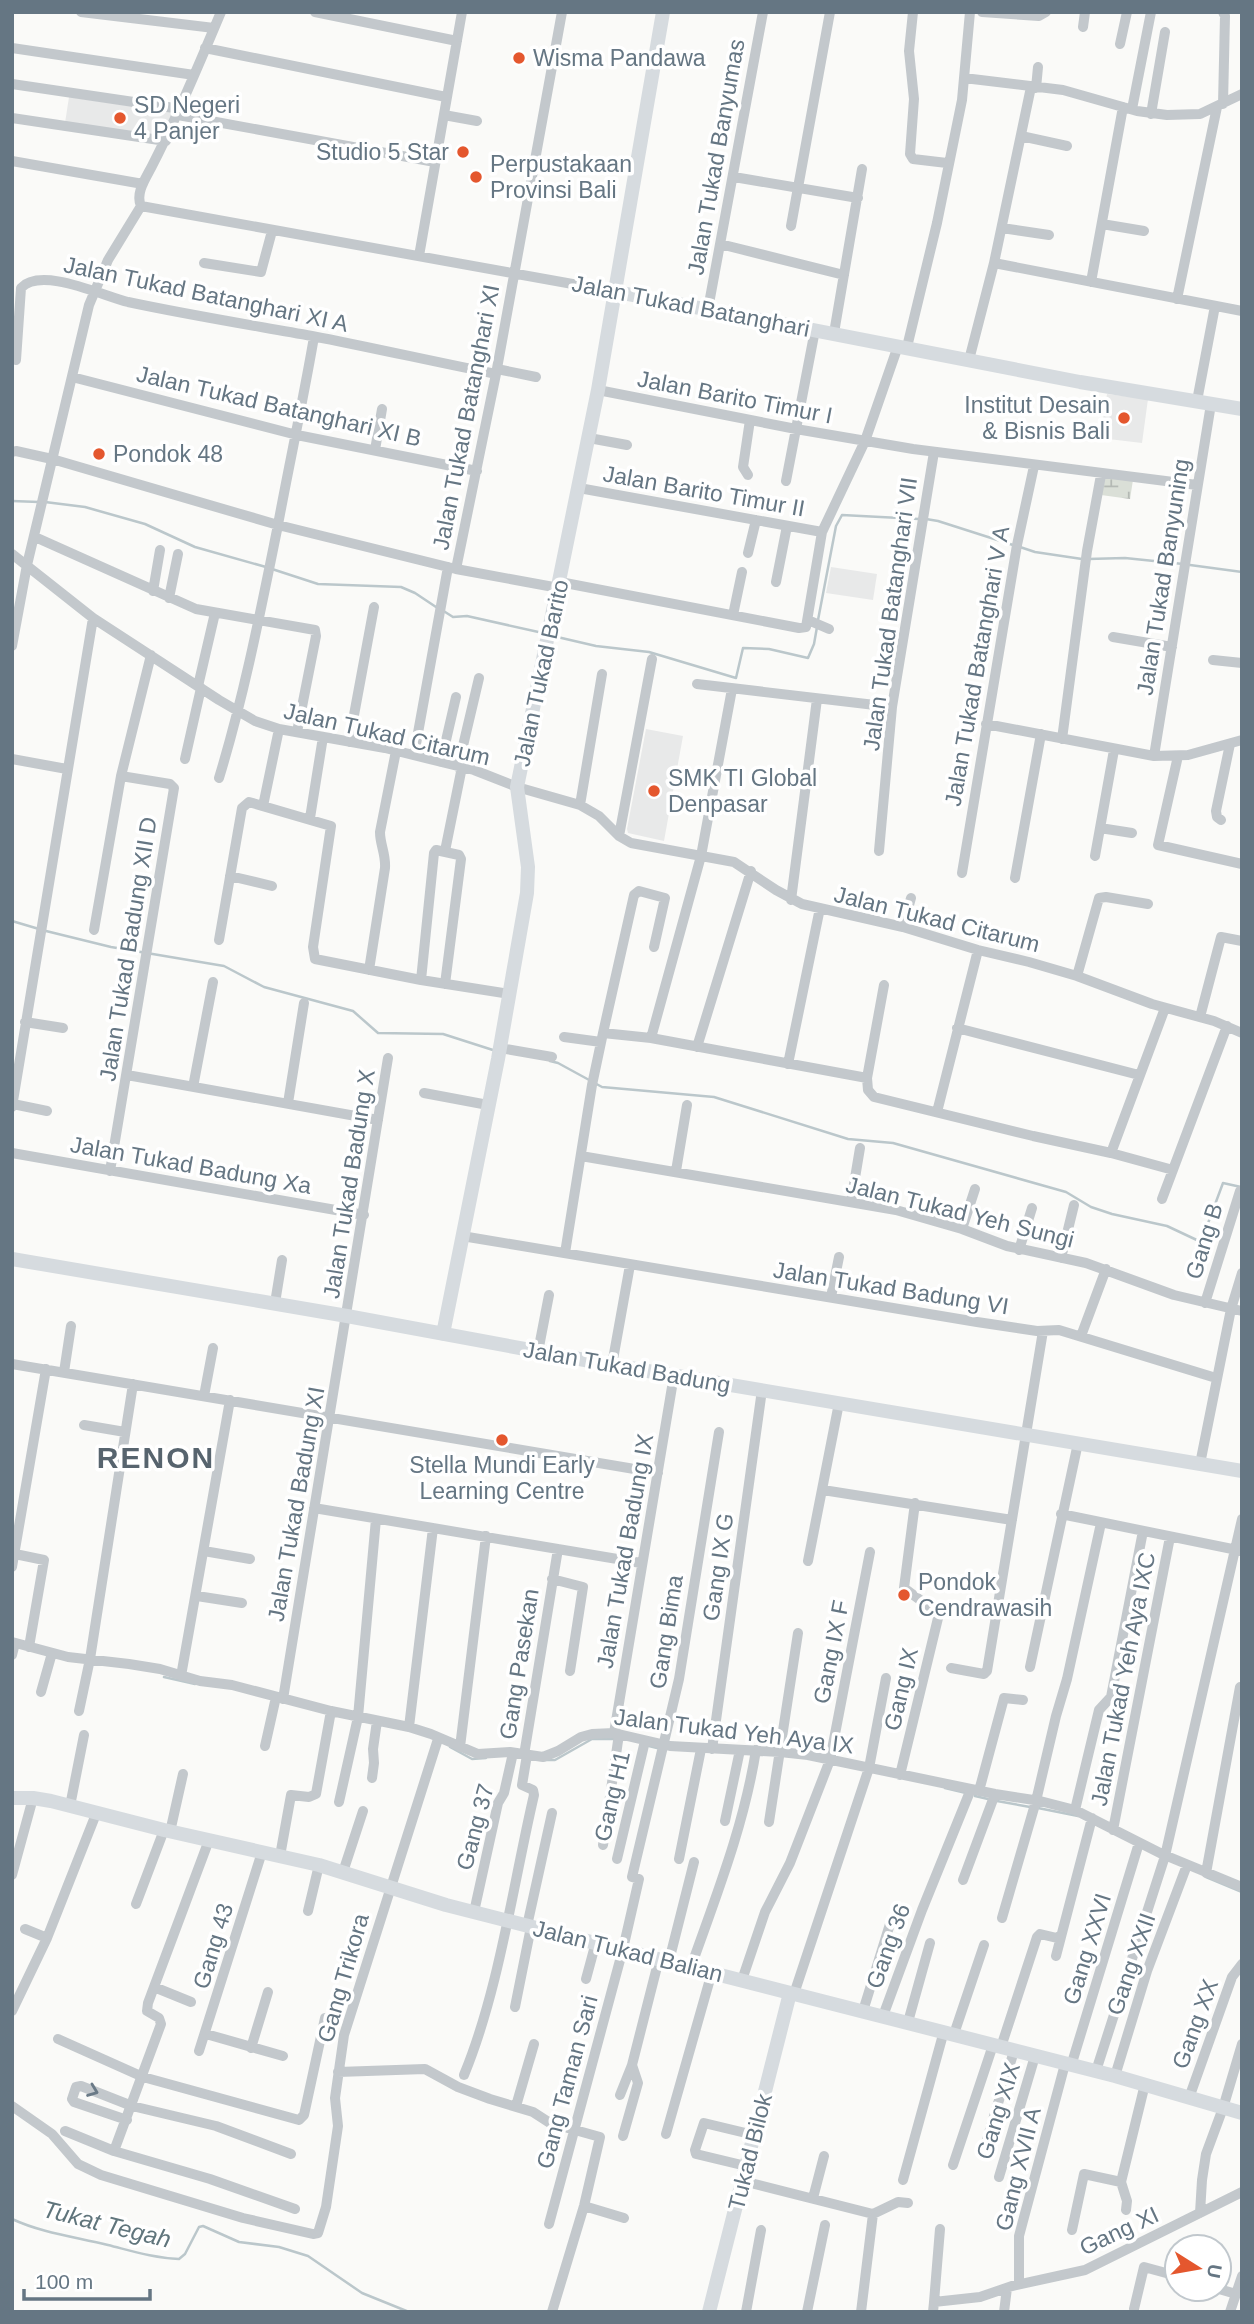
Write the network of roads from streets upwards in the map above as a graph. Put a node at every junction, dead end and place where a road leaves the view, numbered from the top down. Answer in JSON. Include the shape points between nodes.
{"nodes":[{"id":1,"x":81,"y":12,"type":"edge"},
{"id":2,"x":221,"y":12,"type":"edge"},
{"id":3,"x":315,"y":12,"type":"edge"},
{"id":4,"x":462,"y":12,"type":"edge"},
{"id":5,"x":562,"y":12,"type":"edge"},
{"id":6,"x":663,"y":12,"type":"edge"},
{"id":7,"x":762,"y":12,"type":"edge"},
{"id":8,"x":830,"y":12,"type":"edge"},
{"id":9,"x":913,"y":12,"type":"edge"},
{"id":10,"x":970,"y":12,"type":"edge"},
{"id":11,"x":982,"y":12,"type":"edge"},
{"id":12,"x":1046,"y":12,"type":"edge"},
{"id":13,"x":1085,"y":12,"type":"edge"},
{"id":14,"x":1127,"y":12,"type":"edge"},
{"id":15,"x":1151,"y":12,"type":"edge"},
{"id":16,"x":1223,"y":12,"type":"edge"},
{"id":17,"x":1083,"y":27,"type":"dead end"},
{"id":18,"x":214,"y":28,"type":"junction"},
{"id":19,"x":1166,"y":32,"type":"dead end"},
{"id":20,"x":457,"y":41,"type":"junction"},
{"id":21,"x":1120,"y":44,"type":"dead end"},
{"id":22,"x":12,"y":48,"type":"edge"},
{"id":23,"x":205,"y":48,"type":"junction"},
{"id":24,"x":1038,"y":66,"type":"dead end"},
{"id":25,"x":194,"y":75,"type":"junction"},
{"id":26,"x":964,"y":78,"type":"junction"},
{"id":27,"x":12,"y":84,"type":"edge"},
{"id":28,"x":1033,"y":87,"type":"junction"},
{"id":29,"x":1242,"y":94,"type":"edge"},
{"id":30,"x":446,"y":97,"type":"junction"},
{"id":31,"x":1220,"y":105,"type":"junction"},
{"id":32,"x":1128,"y":108,"type":"junction"},
{"id":33,"x":180,"y":112,"type":"junction"},
{"id":34,"x":1151,"y":114,"type":"junction"},
{"id":35,"x":444,"y":115,"type":"junction"},
{"id":36,"x":12,"y":118,"type":"edge"},
{"id":37,"x":477,"y":121,"type":"dead end"},
{"id":38,"x":1021,"y":136,"type":"junction"},
{"id":39,"x":166,"y":141,"type":"junction"},
{"id":40,"x":1067,"y":146,"type":"dead end"},
{"id":41,"x":12,"y":162,"type":"edge"},
{"id":42,"x":435,"y":162,"type":"junction"},
{"id":43,"x":947,"y":163,"type":"junction"},
{"id":44,"x":862,"y":169,"type":"dead end"},
{"id":45,"x":734,"y":177,"type":"junction"},
{"id":46,"x":143,"y":184,"type":"junction"},
{"id":47,"x":798,"y":188,"type":"junction"},
{"id":48,"x":858,"y":198,"type":"junction"},
{"id":49,"x":141,"y":206,"type":"junction"},
{"id":50,"x":1102,"y":224,"type":"junction"},
{"id":51,"x":792,"y":226,"type":"dead end"},
{"id":52,"x":1002,"y":228,"type":"junction"},
{"id":53,"x":272,"y":231,"type":"junction"},
{"id":54,"x":1144,"y":231,"type":"dead end"},
{"id":55,"x":1049,"y":235,"type":"dead end"},
{"id":56,"x":720,"y":244,"type":"junction"},
{"id":57,"x":419,"y":256,"type":"junction"},
{"id":58,"x":204,"y":263,"type":"dead end"},
{"id":59,"x":994,"y":263,"type":"junction"},
{"id":60,"x":513,"y":273,"type":"junction"},
{"id":61,"x":844,"y":275,"type":"junction"},
{"id":62,"x":1091,"y":282,"type":"junction"},
{"id":63,"x":93,"y":292,"type":"junction"},
{"id":64,"x":617,"y":292,"type":"junction"},
{"id":65,"x":1177,"y":299,"type":"junction"},
{"id":66,"x":1215,"y":306,"type":"junction"},
{"id":67,"x":708,"y":309,"type":"junction"},
{"id":68,"x":1242,"y":311,"type":"edge"},
{"id":69,"x":815,"y":330,"type":"junction"},
{"id":70,"x":834,"y":333,"type":"junction"},
{"id":71,"x":314,"y":337,"type":"junction"},
{"id":72,"x":903,"y":346,"type":"junction"},
{"id":73,"x":16,"y":360,"type":"dead end"},
{"id":74,"x":969,"y":360,"type":"junction"},
{"id":75,"x":496,"y":372,"type":"junction"},
{"id":76,"x":72,"y":377,"type":"junction"},
{"id":77,"x":536,"y":377,"type":"dead end"},
{"id":78,"x":598,"y":390,"type":"junction"},
{"id":79,"x":1204,"y":403,"type":"junction"},
{"id":80,"x":382,"y":409,"type":"dead end"},
{"id":81,"x":1242,"y":409,"type":"edge"},
{"id":82,"x":750,"y":420,"type":"junction"},
{"id":83,"x":796,"y":429,"type":"junction"},
{"id":84,"x":297,"y":435,"type":"junction"},
{"id":85,"x":589,"y":439,"type":"junction"},
{"id":86,"x":865,"y":441,"type":"junction"},
{"id":87,"x":627,"y":445,"type":"dead end"},
{"id":88,"x":375,"y":450,"type":"junction"},
{"id":89,"x":12,"y":452,"type":"edge"},
{"id":90,"x":934,"y":452,"type":"junction"},
{"id":91,"x":52,"y":459,"type":"junction"},
{"id":92,"x":1034,"y":466,"type":"junction"},
{"id":93,"x":477,"y":471,"type":"junction"},
{"id":94,"x":748,"y":475,"type":"dead end"},
{"id":95,"x":1101,"y":475,"type":"junction"},
{"id":96,"x":786,"y":481,"type":"dead end"},
{"id":97,"x":1197,"y":485,"type":"junction"},
{"id":98,"x":579,"y":488,"type":"junction"},
{"id":99,"x":756,"y":520,"type":"junction"},
{"id":100,"x":278,"y":524,"type":"junction"},
{"id":101,"x":788,"y":526,"type":"junction"},
{"id":102,"x":822,"y":532,"type":"junction"},
{"id":103,"x":35,"y":537,"type":"junction"},
{"id":104,"x":160,"y":551,"type":"dead end"},
{"id":105,"x":748,"y":553,"type":"dead end"},
{"id":106,"x":12,"y":554,"type":"edge"},
{"id":107,"x":178,"y":554,"type":"dead end"},
{"id":108,"x":27,"y":565,"type":"junction"},
{"id":109,"x":452,"y":568,"type":"junction"},
{"id":110,"x":742,"y":572,"type":"dead end"},
{"id":111,"x":776,"y":582,"type":"dead end"},
{"id":112,"x":560,"y":585,"type":"junction"},
{"id":113,"x":153,"y":591,"type":"junction"},
{"id":114,"x":169,"y":598,"type":"junction"},
{"id":115,"x":374,"y":607,"type":"dead end"},
{"id":116,"x":215,"y":613,"type":"junction"},
{"id":117,"x":733,"y":615,"type":"junction"},
{"id":118,"x":93,"y":618,"type":"junction"},
{"id":119,"x":260,"y":620,"type":"junction"},
{"id":120,"x":1113,"y":637,"type":"dead end"},
{"id":121,"x":12,"y":646,"type":"edge"},
{"id":122,"x":1172,"y":647,"type":"junction"},
{"id":123,"x":151,"y":655,"type":"junction"},
{"id":124,"x":652,"y":659,"type":"dead end"},
{"id":125,"x":1213,"y":660,"type":"dead end"},
{"id":126,"x":1242,"y":663,"type":"edge"},
{"id":127,"x":602,"y":674,"type":"dead end"},
{"id":128,"x":479,"y":678,"type":"dead end"},
{"id":129,"x":696,"y":684,"type":"dead end"},
{"id":130,"x":200,"y":687,"type":"junction"},
{"id":131,"x":732,"y":689,"type":"junction"},
{"id":132,"x":456,"y":697,"type":"dead end"},
{"id":133,"x":817,"y":699,"type":"junction"},
{"id":134,"x":892,"y":707,"type":"junction"},
{"id":135,"x":239,"y":713,"type":"junction"},
{"id":136,"x":986,"y":724,"type":"junction"},
{"id":137,"x":279,"y":729,"type":"junction"},
{"id":138,"x":297,"y":732,"type":"junction"},
{"id":139,"x":1041,"y":734,"type":"junction"},
{"id":140,"x":323,"y":737,"type":"junction"},
{"id":141,"x":1062,"y":739,"type":"junction"},
{"id":142,"x":1242,"y":740,"type":"edge"},
{"id":143,"x":349,"y":742,"type":"junction"},
{"id":144,"x":1230,"y":744,"type":"junction"},
{"id":145,"x":1114,"y":750,"type":"junction"},
{"id":146,"x":396,"y":751,"type":"junction"},
{"id":147,"x":414,"y":755,"type":"junction"},
{"id":148,"x":1154,"y":756,"type":"junction"},
{"id":149,"x":1178,"y":756,"type":"junction"},
{"id":150,"x":12,"y":759,"type":"edge"},
{"id":151,"x":185,"y":759,"type":"dead end"},
{"id":152,"x":440,"y":762,"type":"junction"},
{"id":153,"x":460,"y":767,"type":"junction"},
{"id":154,"x":67,"y":769,"type":"junction"},
{"id":155,"x":121,"y":776,"type":"junction"},
{"id":156,"x":219,"y":778,"type":"dead end"},
{"id":157,"x":517,"y":787,"type":"junction"},
{"id":158,"x":580,"y":805,"type":"junction"},
{"id":159,"x":263,"y":806,"type":"junction"},
{"id":160,"x":310,"y":818,"type":"junction"},
{"id":161,"x":1221,"y":820,"type":"dead end"},
{"id":162,"x":1100,"y":828,"type":"junction"},
{"id":163,"x":1132,"y":833,"type":"dead end"},
{"id":164,"x":619,"y":836,"type":"junction"},
{"id":165,"x":445,"y":851,"type":"junction"},
{"id":166,"x":878,"y":851,"type":"dead end"},
{"id":167,"x":702,"y":856,"type":"junction"},
{"id":168,"x":1094,"y":856,"type":"dead end"},
{"id":169,"x":1242,"y":864,"type":"edge"},
{"id":170,"x":751,"y":871,"type":"junction"},
{"id":171,"x":962,"y":873,"type":"dead end"},
{"id":172,"x":230,"y":876,"type":"junction"},
{"id":173,"x":1015,"y":878,"type":"dead end"},
{"id":174,"x":272,"y":886,"type":"dead end"},
{"id":175,"x":911,"y":898,"type":"dead end"},
{"id":176,"x":792,"y":900,"type":"junction"},
{"id":177,"x":1147,"y":904,"type":"dead end"},
{"id":178,"x":820,"y":908,"type":"junction"},
{"id":179,"x":903,"y":927,"type":"junction"},
{"id":180,"x":94,"y":930,"type":"dead end"},
{"id":181,"x":219,"y":940,"type":"dead end"},
{"id":182,"x":1242,"y":941,"type":"edge"},
{"id":183,"x":653,"y":947,"type":"dead end"},
{"id":184,"x":978,"y":950,"type":"junction"},
{"id":185,"x":369,"y":970,"type":"junction"},
{"id":186,"x":1077,"y":976,"type":"junction"},
{"id":187,"x":421,"y":980,"type":"junction"},
{"id":188,"x":213,"y":982,"type":"dead end"},
{"id":189,"x":445,"y":984,"type":"junction"},
{"id":190,"x":884,"y":985,"type":"dead end"},
{"id":191,"x":509,"y":994,"type":"junction"},
{"id":192,"x":304,"y":1003,"type":"dead end"},
{"id":193,"x":1165,"y":1008,"type":"junction"},
{"id":194,"x":1200,"y":1017,"type":"junction"},
{"id":195,"x":25,"y":1023,"type":"junction"},
{"id":196,"x":1227,"y":1026,"type":"junction"},
{"id":197,"x":63,"y":1028,"type":"dead end"},
{"id":198,"x":957,"y":1028,"type":"junction"},
{"id":199,"x":1241,"y":1029,"type":"edge"},
{"id":200,"x":564,"y":1037,"type":"dead end"},
{"id":201,"x":602,"y":1038,"type":"junction"},
{"id":202,"x":652,"y":1038,"type":"junction"},
{"id":203,"x":697,"y":1047,"type":"junction"},
{"id":204,"x":500,"y":1052,"type":"junction"},
{"id":205,"x":552,"y":1057,"type":"dead end"},
{"id":206,"x":388,"y":1058,"type":"dead end"},
{"id":207,"x":789,"y":1064,"type":"junction"},
{"id":208,"x":127,"y":1075,"type":"junction"},
{"id":209,"x":1139,"y":1075,"type":"junction"},
{"id":210,"x":867,"y":1078,"type":"junction"},
{"id":211,"x":193,"y":1087,"type":"junction"},
{"id":212,"x":424,"y":1093,"type":"dead end"},
{"id":213,"x":289,"y":1103,"type":"junction"},
{"id":214,"x":12,"y":1105,"type":"edge"},
{"id":215,"x":488,"y":1105,"type":"junction"},
{"id":216,"x":687,"y":1105,"type":"dead end"},
{"id":217,"x":47,"y":1111,"type":"dead end"},
{"id":218,"x":937,"y":1112,"type":"junction"},
{"id":219,"x":378,"y":1120,"type":"junction"},
{"id":220,"x":859,"y":1148,"type":"dead end"},
{"id":221,"x":12,"y":1153,"type":"edge"},
{"id":222,"x":1111,"y":1153,"type":"junction"},
{"id":223,"x":580,"y":1156,"type":"junction"},
{"id":224,"x":1173,"y":1170,"type":"junction"},
{"id":225,"x":110,"y":1171,"type":"junction"},
{"id":226,"x":676,"y":1171,"type":"junction"},
{"id":227,"x":975,"y":1189,"type":"dead end"},
{"id":228,"x":1240,"y":1191,"type":"edge"},
{"id":229,"x":1162,"y":1199,"type":"dead end"},
{"id":230,"x":850,"y":1202,"type":"junction"},
{"id":231,"x":1074,"y":1205,"type":"dead end"},
{"id":232,"x":1032,"y":1208,"type":"dead end"},
{"id":233,"x":364,"y":1215,"type":"junction"},
{"id":234,"x":962,"y":1229,"type":"junction"},
{"id":235,"x":462,"y":1236,"type":"junction"},
{"id":236,"x":1019,"y":1250,"type":"junction"},
{"id":237,"x":565,"y":1253,"type":"junction"},
{"id":238,"x":839,"y":1257,"type":"dead end"},
{"id":239,"x":1060,"y":1258,"type":"junction"},
{"id":240,"x":12,"y":1259,"type":"edge"},
{"id":241,"x":282,"y":1260,"type":"dead end"},
{"id":242,"x":630,"y":1265,"type":"junction"},
{"id":243,"x":1106,"y":1269,"type":"junction"},
{"id":244,"x":1242,"y":1273,"type":"edge"},
{"id":245,"x":549,"y":1295,"type":"dead end"},
{"id":246,"x":831,"y":1297,"type":"junction"},
{"id":247,"x":275,"y":1303,"type":"junction"},
{"id":248,"x":1205,"y":1303,"type":"junction"},
{"id":249,"x":1236,"y":1306,"type":"edge"},
{"id":250,"x":347,"y":1316,"type":"junction"},
{"id":251,"x":71,"y":1326,"type":"dead end"},
{"id":252,"x":1043,"y":1331,"type":"junction"},
{"id":253,"x":443,"y":1334,"type":"junction"},
{"id":254,"x":1081,"y":1336,"type":"junction"},
{"id":255,"x":213,"y":1348,"type":"dead end"},
{"id":256,"x":538,"y":1352,"type":"junction"},
{"id":257,"x":12,"y":1364,"type":"edge"},
{"id":258,"x":612,"y":1365,"type":"junction"},
{"id":259,"x":46,"y":1369,"type":"junction"},
{"id":260,"x":64,"y":1372,"type":"junction"},
{"id":261,"x":674,"y":1375,"type":"junction"},
{"id":262,"x":1216,"y":1378,"type":"junction"},
{"id":263,"x":133,"y":1384,"type":"junction"},
{"id":264,"x":762,"y":1390,"type":"junction"},
{"id":265,"x":204,"y":1396,"type":"junction"},
{"id":266,"x":230,"y":1400,"type":"junction"},
{"id":267,"x":839,"y":1403,"type":"junction"},
{"id":268,"x":330,"y":1419,"type":"junction"},
{"id":269,"x":84,"y":1425,"type":"dead end"},
{"id":270,"x":125,"y":1432,"type":"junction"},
{"id":271,"x":719,"y":1432,"type":"dead end"},
{"id":272,"x":1027,"y":1434,"type":"junction"},
{"id":273,"x":1078,"y":1443,"type":"junction"},
{"id":274,"x":1200,"y":1464,"type":"junction"},
{"id":275,"x":1242,"y":1471,"type":"edge"},
{"id":276,"x":657,"y":1473,"type":"junction"},
{"id":277,"x":823,"y":1490,"type":"junction"},
{"id":278,"x":915,"y":1503,"type":"junction"},
{"id":279,"x":314,"y":1508,"type":"junction"},
{"id":280,"x":1061,"y":1514,"type":"junction"},
{"id":281,"x":376,"y":1519,"type":"junction"},
{"id":282,"x":1242,"y":1519,"type":"edge"},
{"id":283,"x":1012,"y":1520,"type":"junction"},
{"id":284,"x":1101,"y":1523,"type":"junction"},
{"id":285,"x":433,"y":1528,"type":"junction"},
{"id":286,"x":1143,"y":1531,"type":"junction"},
{"id":287,"x":486,"y":1536,"type":"junction"},
{"id":288,"x":1170,"y":1537,"type":"junction"},
{"id":289,"x":558,"y":1549,"type":"junction"},
{"id":290,"x":204,"y":1550,"type":"junction"},
{"id":291,"x":1238,"y":1550,"type":"edge"},
{"id":292,"x":870,"y":1552,"type":"dead end"},
{"id":293,"x":15,"y":1554,"type":"junction"},
{"id":294,"x":250,"y":1559,"type":"dead end"},
{"id":295,"x":808,"y":1561,"type":"dead end"},
{"id":296,"x":641,"y":1563,"type":"junction"},
{"id":297,"x":12,"y":1567,"type":"edge"},
{"id":298,"x":552,"y":1579,"type":"junction"},
{"id":299,"x":197,"y":1596,"type":"junction"},
{"id":300,"x":242,"y":1603,"type":"dead end"},
{"id":301,"x":798,"y":1633,"type":"dead end"},
{"id":302,"x":14,"y":1642,"type":"edge"},
{"id":303,"x":29,"y":1647,"type":"junction"},
{"id":304,"x":12,"y":1655,"type":"edge"},
{"id":305,"x":51,"y":1656,"type":"junction"},
{"id":306,"x":90,"y":1659,"type":"junction"},
{"id":307,"x":1030,"y":1667,"type":"dead end"},
{"id":308,"x":951,"y":1668,"type":"dead end"},
{"id":309,"x":570,"y":1671,"type":"dead end"},
{"id":310,"x":181,"y":1676,"type":"junction"},
{"id":311,"x":886,"y":1678,"type":"dead end"},
{"id":312,"x":1240,"y":1687,"type":"edge"},
{"id":313,"x":41,"y":1692,"type":"dead end"},
{"id":314,"x":279,"y":1698,"type":"junction"},
{"id":315,"x":1023,"y":1700,"type":"dead end"},
{"id":316,"x":79,"y":1711,"type":"dead end"},
{"id":317,"x":331,"y":1711,"type":"junction"},
{"id":318,"x":358,"y":1717,"type":"junction"},
{"id":319,"x":377,"y":1721,"type":"junction"},
{"id":320,"x":409,"y":1727,"type":"junction"},
{"id":321,"x":617,"y":1733,"type":"junction"},
{"id":322,"x":85,"y":1735,"type":"dead end"},
{"id":323,"x":438,"y":1739,"type":"junction"},
{"id":324,"x":645,"y":1741,"type":"junction"},
{"id":325,"x":665,"y":1745,"type":"junction"},
{"id":326,"x":265,"y":1746,"type":"dead end"},
{"id":327,"x":460,"y":1746,"type":"junction"},
{"id":328,"x":706,"y":1749,"type":"junction"},
{"id":329,"x":740,"y":1750,"type":"junction"},
{"id":330,"x":756,"y":1751,"type":"junction"},
{"id":331,"x":780,"y":1752,"type":"junction"},
{"id":332,"x":521,"y":1754,"type":"junction"},
{"id":333,"x":830,"y":1760,"type":"junction"},
{"id":334,"x":869,"y":1768,"type":"junction"},
{"id":335,"x":183,"y":1774,"type":"dead end"},
{"id":336,"x":900,"y":1775,"type":"junction"},
{"id":337,"x":372,"y":1778,"type":"dead end"},
{"id":338,"x":975,"y":1790,"type":"junction"},
{"id":339,"x":995,"y":1794,"type":"junction"},
{"id":340,"x":12,"y":1798,"type":"edge"},
{"id":341,"x":33,"y":1798,"type":"junction"},
{"id":342,"x":1036,"y":1801,"type":"junction"},
{"id":343,"x":339,"y":1802,"type":"dead end"},
{"id":344,"x":70,"y":1806,"type":"junction"},
{"id":345,"x":1075,"y":1810,"type":"junction"},
{"id":346,"x":363,"y":1811,"type":"dead end"},
{"id":347,"x":552,"y":1813,"type":"dead end"},
{"id":348,"x":96,"y":1814,"type":"junction"},
{"id":349,"x":1092,"y":1818,"type":"junction"},
{"id":350,"x":725,"y":1821,"type":"dead end"},
{"id":351,"x":769,"y":1822,"type":"dead end"},
{"id":352,"x":1113,"y":1830,"type":"junction"},
{"id":353,"x":167,"y":1831,"type":"junction"},
{"id":354,"x":209,"y":1840,"type":"junction"},
{"id":355,"x":1139,"y":1843,"type":"junction"},
{"id":356,"x":603,"y":1845,"type":"dead end"},
{"id":357,"x":262,"y":1852,"type":"junction"},
{"id":358,"x":280,"y":1856,"type":"junction"},
{"id":359,"x":1164,"y":1856,"type":"junction"},
{"id":360,"x":617,"y":1858,"type":"dead end"},
{"id":361,"x":679,"y":1859,"type":"dead end"},
{"id":362,"x":694,"y":1862,"type":"dead end"},
{"id":363,"x":319,"y":1865,"type":"junction"},
{"id":364,"x":1187,"y":1865,"type":"junction"},
{"id":365,"x":343,"y":1872,"type":"junction"},
{"id":366,"x":1206,"y":1873,"type":"junction"},
{"id":367,"x":12,"y":1875,"type":"edge"},
{"id":368,"x":632,"y":1877,"type":"joint"},
{"id":369,"x":963,"y":1880,"type":"dead end"},
{"id":370,"x":1242,"y":1887,"type":"edge"},
{"id":371,"x":390,"y":1888,"type":"junction"},
{"id":372,"x":136,"y":1904,"type":"dead end"},
{"id":373,"x":308,"y":1911,"type":"dead end"},
{"id":374,"x":474,"y":1912,"type":"junction"},
{"id":375,"x":1002,"y":1918,"type":"dead end"},
{"id":376,"x":507,"y":1921,"type":"junction"},
{"id":377,"x":890,"y":1924,"type":"dead end"},
{"id":378,"x":529,"y":1926,"type":"junction"},
{"id":379,"x":25,"y":1929,"type":"dead end"},
{"id":380,"x":1060,"y":1936,"type":"junction"},
{"id":381,"x":47,"y":1938,"type":"junction"},
{"id":382,"x":596,"y":1942,"type":"junction"},
{"id":383,"x":930,"y":1943,"type":"dead end"},
{"id":384,"x":985,"y":1945,"type":"dead end"},
{"id":385,"x":623,"y":1949,"type":"junction"},
{"id":386,"x":1056,"y":1956,"type":"dead end"},
{"id":387,"x":664,"y":1960,"type":"junction"},
{"id":388,"x":1242,"y":1964,"type":"edge"},
{"id":389,"x":691,"y":1967,"type":"junction"},
{"id":390,"x":712,"y":1972,"type":"junction"},
{"id":391,"x":586,"y":1979,"type":"dead end"},
{"id":392,"x":742,"y":1980,"type":"junction"},
{"id":393,"x":154,"y":1987,"type":"junction"},
{"id":394,"x":268,"y":1992,"type":"dead end"},
{"id":395,"x":792,"y":1994,"type":"junction"},
{"id":396,"x":191,"y":2002,"type":"dead end"},
{"id":397,"x":515,"y":2007,"type":"dead end"},
{"id":398,"x":12,"y":2011,"type":"edge"},
{"id":399,"x":863,"y":2011,"type":"junction"},
{"id":400,"x":883,"y":2016,"type":"junction"},
{"id":401,"x":325,"y":2018,"type":"dead end"},
{"id":402,"x":908,"y":2022,"type":"junction"},
{"id":403,"x":949,"y":2033,"type":"junction"},
{"id":404,"x":206,"y":2034,"type":"junction"},
{"id":405,"x":58,"y":2039,"type":"dead end"},
{"id":406,"x":534,"y":2044,"type":"dead end"},
{"id":407,"x":1242,"y":2044,"type":"edge"},
{"id":408,"x":251,"y":2048,"type":"junction"},
{"id":409,"x":1003,"y":2048,"type":"junction"},
{"id":410,"x":200,"y":2051,"type":"dead end"},
{"id":411,"x":283,"y":2056,"type":"dead end"},
{"id":412,"x":1035,"y":2056,"type":"junction"},
{"id":413,"x":632,"y":2065,"type":"junction"},
{"id":414,"x":1068,"y":2065,"type":"junction"},
{"id":415,"x":1096,"y":2071,"type":"junction"},
{"id":416,"x":338,"y":2072,"type":"junction"},
{"id":417,"x":464,"y":2075,"type":"dead end"},
{"id":418,"x":1115,"y":2076,"type":"junction"},
{"id":419,"x":143,"y":2077,"type":"junction"},
{"id":420,"x":1145,"y":2084,"type":"junction"},
{"id":421,"x":620,"y":2095,"type":"dead end"},
{"id":422,"x":1189,"y":2098,"type":"junction"},
{"id":423,"x":12,"y":2106,"type":"edge"},
{"id":424,"x":132,"y":2106,"type":"junction"},
{"id":425,"x":516,"y":2106,"type":"junction"},
{"id":426,"x":1223,"y":2108,"type":"junction"},
{"id":427,"x":1241,"y":2111,"type":"edge"},
{"id":428,"x":127,"y":2120,"type":"junction"},
{"id":429,"x":574,"y":2129,"type":"junction"},
{"id":430,"x":65,"y":2132,"type":"dead end"},
{"id":431,"x":666,"y":2134,"type":"dead end"},
{"id":432,"x":754,"y":2135,"type":"junction"},
{"id":433,"x":623,"y":2136,"type":"dead end"},
{"id":434,"x":985,"y":2146,"type":"dead end"},
{"id":435,"x":114,"y":2151,"type":"junction"},
{"id":436,"x":291,"y":2154,"type":"dead end"},
{"id":437,"x":824,"y":2155,"type":"dead end"},
{"id":438,"x":953,"y":2165,"type":"dead end"},
{"id":439,"x":746,"y":2166,"type":"junction"},
{"id":440,"x":999,"y":2177,"type":"dead end"},
{"id":441,"x":903,"y":2180,"type":"dead end"},
{"id":442,"x":743,"y":2181,"type":"junction"},
{"id":443,"x":1121,"y":2182,"type":"junction"},
{"id":444,"x":1242,"y":2192,"type":"edge"},
{"id":445,"x":813,"y":2199,"type":"junction"},
{"id":446,"x":908,"y":2203,"type":"dead end"},
{"id":447,"x":584,"y":2206,"type":"junction"},
{"id":448,"x":295,"y":2209,"type":"dead end"},
{"id":449,"x":1126,"y":2210,"type":"dead end"},
{"id":450,"x":1200,"y":2213,"type":"junction"},
{"id":451,"x":873,"y":2214,"type":"junction"},
{"id":452,"x":624,"y":2218,"type":"dead end"},
{"id":453,"x":549,"y":2224,"type":"dead end"},
{"id":454,"x":825,"y":2225,"type":"dead end"},
{"id":455,"x":940,"y":2229,"type":"dead end"},
{"id":456,"x":761,"y":2230,"type":"dead end"},
{"id":457,"x":1072,"y":2230,"type":"dead end"},
{"id":458,"x":1163,"y":2272,"type":"edge"},
{"id":459,"x":1242,"y":2276,"type":"edge"},
{"id":460,"x":1019,"y":2284,"type":"junction"},
{"id":461,"x":1007,"y":2288,"type":"junction"},
{"id":462,"x":1233,"y":2293,"type":"edge"},
{"id":463,"x":1236,"y":2294,"type":"junction"},
{"id":464,"x":934,"y":2307,"type":"edge"},
{"id":465,"x":1134,"y":2309,"type":"dead end"},
{"id":466,"x":1231,"y":2311,"type":"edge"},
{"id":467,"x":552,"y":2312,"type":"edge"},
{"id":468,"x":709,"y":2312,"type":"edge"},
{"id":469,"x":746,"y":2312,"type":"edge"},
{"id":470,"x":807,"y":2312,"type":"edge"},
{"id":471,"x":861,"y":2312,"type":"edge"},
{"id":472,"x":1004,"y":2312,"type":"edge"}],
"edges":[{"from":1,"to":18,"type":"street"},
{"from":2,"to":18,"type":"street"},
{"from":3,"to":20,"type":"street"},
{"from":4,"to":20,"type":"street"},
{"from":5,"to":60,"type":"street","name":"Jalan Tukad Batanghari XI"},
{"from":6,"to":64,"type":"street","name":"Jalan Tukad Barito"},
{"from":7,"to":45,"type":"street","name":"Jalan Tukad Banyumas"},
{"from":8,"to":47,"type":"street"},
{"from":9,"to":43,"type":"street","via":[[910,154],[913,159]]},
{"from":10,"to":26,"type":"street"},
{"from":11,"to":12,"type":"street","via":[[1039,16]]},
{"from":13,"to":17,"type":"street"},
{"from":14,"to":21,"type":"street"},
{"from":15,"to":32,"type":"street"},
{"from":16,"to":31,"type":"street"},
{"from":18,"to":23,"type":"street"},
{"from":19,"to":34,"type":"street"},
{"from":20,"to":30,"type":"street"},
{"from":22,"to":25,"type":"street"},
{"from":23,"to":25,"type":"street"},
{"from":23,"to":30,"type":"street"},
{"from":24,"to":28,"type":"street"},
{"from":25,"to":33,"type":"street"},
{"from":26,"to":28,"type":"street"},
{"from":26,"to":43,"type":"street"},
{"from":27,"to":33,"type":"street"},
{"from":28,"to":32,"type":"street","via":[[1077,93]]},
{"from":28,"to":38,"type":"street"},
{"from":29,"to":31,"type":"street"},
{"from":30,"to":35,"type":"street"},
{"from":31,"to":34,"type":"street","via":[[1200,114]]},
{"from":31,"to":65,"type":"street"},
{"from":32,"to":34,"type":"street"},
{"from":32,"to":50,"type":"street"},
{"from":33,"to":39,"type":"street"},
{"from":33,"to":42,"type":"street"},
{"from":35,"to":37,"type":"street"},
{"from":35,"to":42,"type":"street"},
{"from":36,"to":39,"type":"street"},
{"from":38,"to":40,"type":"street"},
{"from":38,"to":52,"type":"street"},
{"from":39,"to":46,"type":"street"},
{"from":41,"to":46,"type":"street"},
{"from":42,"to":57,"type":"street"},
{"from":43,"to":72,"type":"street","via":[[937,223]]},
{"from":44,"to":48,"type":"street"},
{"from":45,"to":47,"type":"street"},
{"from":45,"to":56,"type":"street","name":"Jalan Tukad Banyumas"},
{"from":46,"to":49,"type":"street","via":[[138,200]]},
{"from":47,"to":48,"type":"street"},
{"from":47,"to":51,"type":"street"},
{"from":48,"to":61,"type":"street"},
{"from":49,"to":53,"type":"street","name":"Jalan Tukad Batanghari"},
{"from":49,"to":63,"type":"street"},
{"from":50,"to":54,"type":"street"},
{"from":50,"to":62,"type":"street"},
{"from":52,"to":55,"type":"street"},
{"from":52,"to":59,"type":"street"},
{"from":53,"to":57,"type":"street","name":"Jalan Tukad Batanghari"},
{"from":53,"to":58,"type":"street","via":[[261,272]]},
{"from":56,"to":61,"type":"street"},
{"from":56,"to":67,"type":"street","name":"Jalan Tukad Banyumas"},
{"from":57,"to":60,"type":"street","name":"Jalan Tukad Batanghari"},
{"from":59,"to":62,"type":"street"},
{"from":59,"to":74,"type":"street"},
{"from":60,"to":64,"type":"street","name":"Jalan Tukad Batanghari"},
{"from":60,"to":75,"type":"street","name":"Jalan Tukad Batanghari XI"},
{"from":61,"to":70,"type":"street"},
{"from":62,"to":65,"type":"street"},
{"from":63,"to":71,"type":"street","name":"Jalan Tukad Batanghari XI A"},
{"from":63,"to":73,"type":"street","name":"Jalan Tukad Batanghari XI A","via":[[63,282],[23,285]]},
{"from":63,"to":76,"type":"street"},
{"from":64,"to":67,"type":"street","name":"Jalan Tukad Batanghari"},
{"from":64,"to":78,"type":"street","name":"Jalan Tukad Barito"},
{"from":65,"to":66,"type":"street"},
{"from":66,"to":68,"type":"street"},
{"from":66,"to":79,"type":"street","name":"Jalan Tukad Banyuning"},
{"from":67,"to":69,"type":"street","name":"Jalan Tukad Batanghari"},
{"from":69,"to":70,"type":"street","name":"Jalan Tukad Batanghari"},
{"from":69,"to":83,"type":"street"},
{"from":70,"to":72,"type":"street","name":"Jalan Tukad Batanghari"},
{"from":71,"to":75,"type":"street","name":"Jalan Tukad Batanghari XI A"},
{"from":71,"to":84,"type":"street"},
{"from":72,"to":74,"type":"street","name":"Jalan Tukad Batanghari"},
{"from":72,"to":86,"type":"street"},
{"from":74,"to":79,"type":"street","name":"Jalan Tukad Batanghari"},
{"from":75,"to":77,"type":"street","name":"Jalan Tukad Batanghari XI A"},
{"from":75,"to":93,"type":"street","name":"Jalan Tukad Batanghari XI"},
{"from":76,"to":84,"type":"street","name":"Jalan Tukad Batanghari XI B"},
{"from":76,"to":91,"type":"street"},
{"from":78,"to":82,"type":"street","name":"Jalan Barito Timur I"},
{"from":78,"to":85,"type":"street","name":"Jalan Tukad Barito"},
{"from":79,"to":81,"type":"street","name":"Jalan Tukad Batanghari"},
{"from":79,"to":97,"type":"street","name":"Jalan Tukad Banyuning"},
{"from":80,"to":88,"type":"street"},
{"from":82,"to":83,"type":"street","name":"Jalan Barito Timur I"},
{"from":82,"to":94,"type":"street","via":[[743,467]]},
{"from":83,"to":86,"type":"street","name":"Jalan Barito Timur I"},
{"from":83,"to":96,"type":"street"},
{"from":84,"to":88,"type":"street","name":"Jalan Tukad Batanghari XI B"},
{"from":84,"to":100,"type":"street"},
{"from":85,"to":87,"type":"street"},
{"from":85,"to":98,"type":"street","name":"Jalan Tukad Barito"},
{"from":86,"to":90,"type":"street","name":"Jalan Tukad Batanghari VII"},
{"from":86,"to":102,"type":"street"},
{"from":88,"to":93,"type":"street","name":"Jalan Tukad Batanghari XI B"},
{"from":89,"to":91,"type":"street"},
{"from":90,"to":92,"type":"street"},
{"from":90,"to":134,"type":"street","name":"Jalan Tukad Batanghari VII"},
{"from":91,"to":100,"type":"street"},
{"from":91,"to":103,"type":"street"},
{"from":92,"to":95,"type":"street"},
{"from":92,"to":136,"type":"street","name":"Jalan Tukad Batanghari V A"},
{"from":93,"to":109,"type":"street","name":"Jalan Tukad Batanghari XI"},
{"from":95,"to":97,"type":"street"},
{"from":95,"to":141,"type":"street"},
{"from":97,"to":122,"type":"street","name":"Jalan Tukad Banyuning"},
{"from":98,"to":99,"type":"street","name":"Jalan Barito Timur II"},
{"from":98,"to":112,"type":"street","name":"Jalan Tukad Barito"},
{"from":99,"to":101,"type":"street","name":"Jalan Barito Timur II"},
{"from":99,"to":105,"type":"street"},
{"from":100,"to":109,"type":"street"},
{"from":100,"to":119,"type":"street"},
{"from":101,"to":102,"type":"street","name":"Jalan Barito Timur II"},
{"from":101,"to":111,"type":"street"},
{"from":102,"to":117,"type":"street","via":[[816,625],[799,628]]},
{"from":103,"to":108,"type":"street"},
{"from":103,"to":113,"type":"street"},
{"from":104,"to":113,"type":"street"},
{"from":106,"to":108,"type":"street","name":"Jalan Tukad Citarum"},
{"from":107,"to":114,"type":"street"},
{"from":108,"to":118,"type":"street","name":"Jalan Tukad Citarum"},
{"from":108,"to":121,"type":"street"},
{"from":109,"to":112,"type":"street"},
{"from":109,"to":147,"type":"street","name":"Jalan Tukad Batanghari XI"},
{"from":110,"to":117,"type":"street"},
{"from":112,"to":117,"type":"street"},
{"from":112,"to":157,"type":"street","name":"Jalan Tukad Barito"},
{"from":113,"to":114,"type":"street"},
{"from":114,"to":116,"type":"street"},
{"from":115,"to":143,"type":"street"},
{"from":116,"to":119,"type":"street"},
{"from":116,"to":130,"type":"street"},
{"from":118,"to":123,"type":"street","name":"Jalan Tukad Citarum"},
{"from":118,"to":154,"type":"street"},
{"from":119,"to":135,"type":"street"},
{"from":119,"to":138,"type":"street","via":[[316,632]]},
{"from":120,"to":122,"type":"street"},
{"from":122,"to":148,"type":"street","name":"Jalan Tukad Banyuning"},
{"from":123,"to":130,"type":"street","name":"Jalan Tukad Citarum"},
{"from":123,"to":155,"type":"street"},
{"from":124,"to":164,"type":"street"},
{"from":125,"to":126,"type":"street"},
{"from":127,"to":158,"type":"street"},
{"from":128,"to":153,"type":"street"},
{"from":129,"to":131,"type":"street"},
{"from":130,"to":135,"type":"street","name":"Jalan Tukad Citarum"},
{"from":130,"to":151,"type":"street"},
{"from":131,"to":133,"type":"street"},
{"from":131,"to":167,"type":"street"},
{"from":132,"to":152,"type":"street"},
{"from":133,"to":134,"type":"street"},
{"from":133,"to":176,"type":"street"},
{"from":134,"to":166,"type":"street","name":"Jalan Tukad Batanghari VII"},
{"from":135,"to":137,"type":"street","name":"Jalan Tukad Citarum"},
{"from":135,"to":156,"type":"street"},
{"from":136,"to":139,"type":"street"},
{"from":136,"to":171,"type":"street","name":"Jalan Tukad Batanghari V A"},
{"from":137,"to":138,"type":"street","name":"Jalan Tukad Citarum"},
{"from":137,"to":159,"type":"street"},
{"from":138,"to":140,"type":"street","name":"Jalan Tukad Citarum"},
{"from":139,"to":141,"type":"street"},
{"from":139,"to":173,"type":"street"},
{"from":140,"to":143,"type":"street","name":"Jalan Tukad Citarum"},
{"from":140,"to":160,"type":"street"},
{"from":141,"to":145,"type":"street"},
{"from":142,"to":144,"type":"street"},
{"from":143,"to":146,"type":"street","name":"Jalan Tukad Citarum"},
{"from":144,"to":149,"type":"street"},
{"from":144,"to":161,"type":"street","via":[[1216,811]]},
{"from":145,"to":148,"type":"street"},
{"from":145,"to":162,"type":"street"},
{"from":146,"to":147,"type":"street","name":"Jalan Tukad Citarum"},
{"from":146,"to":185,"type":"street","via":[[380,832],[385,867]]},
{"from":147,"to":152,"type":"street","name":"Jalan Tukad Citarum"},
{"from":148,"to":149,"type":"street"},
{"from":149,"to":169,"type":"street","via":[[1158,845]]},
{"from":150,"to":154,"type":"street"},
{"from":152,"to":153,"type":"street","name":"Jalan Tukad Citarum"},
{"from":153,"to":157,"type":"street","name":"Jalan Tukad Citarum"},
{"from":153,"to":165,"type":"street"},
{"from":154,"to":195,"type":"street"},
{"from":155,"to":180,"type":"street"},
{"from":155,"to":208,"type":"street","name":"Jalan Tukad Badung XII D","via":[[174,786]]},
{"from":157,"to":158,"type":"street","name":"Jalan Tukad Citarum"},
{"from":157,"to":191,"type":"street","name":"Jalan Tukad Barito","via":[[528,879]]},
{"from":158,"to":164,"type":"street","name":"Jalan Tukad Citarum","via":[[607,821]]},
{"from":159,"to":160,"type":"street"},
{"from":159,"to":172,"type":"street","via":[[244,804]]},
{"from":160,"to":185,"type":"street","via":[[329,824],[332,830],[313,956]]},
{"from":162,"to":163,"type":"street"},
{"from":162,"to":168,"type":"street"},
{"from":164,"to":167,"type":"street","name":"Jalan Tukad Citarum","via":[[647,847]]},
{"from":165,"to":187,"type":"street","via":[[434,853]]},
{"from":165,"to":189,"type":"street","via":[[461,859]]},
{"from":167,"to":170,"type":"street","name":"Jalan Tukad Citarum","via":[[734,862]]},
{"from":167,"to":202,"type":"street"},
{"from":170,"to":176,"type":"street","name":"Jalan Tukad Citarum"},
{"from":170,"to":203,"type":"street"},
{"from":172,"to":174,"type":"street"},
{"from":172,"to":181,"type":"street"},
{"from":175,"to":179,"type":"street"},
{"from":176,"to":178,"type":"street","name":"Jalan Tukad Citarum"},
{"from":177,"to":186,"type":"street","via":[[1099,898]]},
{"from":178,"to":179,"type":"street","name":"Jalan Tukad Citarum"},
{"from":178,"to":207,"type":"street"},
{"from":179,"to":184,"type":"street","name":"Jalan Tukad Citarum"},
{"from":182,"to":194,"type":"street","via":[[1221,937]]},
{"from":183,"to":201,"type":"street","via":[[665,898],[639,891],[634,895]]},
{"from":184,"to":186,"type":"street","name":"Jalan Tukad Citarum"},
{"from":184,"to":198,"type":"street"},
{"from":185,"to":187,"type":"street"},
{"from":186,"to":193,"type":"street","name":"Jalan Tukad Citarum"},
{"from":187,"to":189,"type":"street"},
{"from":188,"to":211,"type":"street"},
{"from":189,"to":191,"type":"street"},
{"from":190,"to":210,"type":"street"},
{"from":191,"to":204,"type":"street","name":"Jalan Tukad Barito"},
{"from":192,"to":213,"type":"street"},
{"from":193,"to":194,"type":"street","name":"Jalan Tukad Citarum"},
{"from":193,"to":209,"type":"street"},
{"from":194,"to":196,"type":"street","name":"Jalan Tukad Citarum"},
{"from":195,"to":197,"type":"street"},
{"from":195,"to":214,"type":"street"},
{"from":196,"to":199,"type":"street","name":"Jalan Tukad Citarum"},
{"from":196,"to":224,"type":"street"},
{"from":198,"to":209,"type":"street"},
{"from":198,"to":218,"type":"street"},
{"from":200,"to":201,"type":"street"},
{"from":201,"to":202,"type":"street"},
{"from":201,"to":223,"type":"street"},
{"from":202,"to":203,"type":"street"},
{"from":203,"to":207,"type":"street"},
{"from":204,"to":205,"type":"street"},
{"from":204,"to":215,"type":"street","name":"Jalan Tukad Barito"},
{"from":206,"to":219,"type":"street","name":"Jalan Tukad Badung X"},
{"from":207,"to":210,"type":"street"},
{"from":208,"to":211,"type":"street"},
{"from":208,"to":225,"type":"street","name":"Jalan Tukad Badung XII D"},
{"from":209,"to":222,"type":"street"},
{"from":210,"to":218,"type":"street","via":[[867,1090],[874,1097]]},
{"from":211,"to":213,"type":"street"},
{"from":212,"to":215,"type":"street"},
{"from":213,"to":219,"type":"street"},
{"from":214,"to":217,"type":"street"},
{"from":215,"to":235,"type":"street","name":"Jalan Tukad Barito"},
{"from":216,"to":226,"type":"street"},
{"from":218,"to":222,"type":"street"},
{"from":219,"to":233,"type":"street","name":"Jalan Tukad Badung X"},
{"from":220,"to":230,"type":"street"},
{"from":221,"to":225,"type":"street","name":"Jalan Tukad Badung Xa"},
{"from":222,"to":224,"type":"street"},
{"from":223,"to":226,"type":"street","name":"Jalan Tukad Yeh Sungi"},
{"from":223,"to":237,"type":"street"},
{"from":224,"to":229,"type":"street"},
{"from":225,"to":233,"type":"street","name":"Jalan Tukad Badung Xa"},
{"from":226,"to":230,"type":"street","name":"Jalan Tukad Yeh Sungi"},
{"from":227,"to":234,"type":"street"},
{"from":228,"to":248,"type":"street","name":"Gang B"},
{"from":230,"to":234,"type":"street","name":"Jalan Tukad Yeh Sungi"},
{"from":231,"to":239,"type":"street"},
{"from":232,"to":236,"type":"street"},
{"from":233,"to":250,"type":"street","name":"Jalan Tukad Badung X"},
{"from":234,"to":236,"type":"street","name":"Jalan Tukad Yeh Sungi"},
{"from":235,"to":237,"type":"street","name":"Jalan Tukad Badung VI"},
{"from":235,"to":253,"type":"street","name":"Jalan Tukad Barito"},
{"from":236,"to":239,"type":"street","name":"Jalan Tukad Yeh Sungi"},
{"from":237,"to":242,"type":"street","name":"Jalan Tukad Badung VI"},
{"from":238,"to":246,"type":"street"},
{"from":239,"to":243,"type":"street","name":"Jalan Tukad Yeh Sungi"},
{"from":240,"to":247,"type":"street","name":"Jalan Tukad Badung"},
{"from":241,"to":247,"type":"street"},
{"from":242,"to":246,"type":"street","name":"Jalan Tukad Badung VI"},
{"from":242,"to":258,"type":"street"},
{"from":243,"to":248,"type":"street","name":"Jalan Tukad Yeh Sungi"},
{"from":243,"to":254,"type":"street"},
{"from":244,"to":249,"type":"street"},
{"from":245,"to":256,"type":"street"},
{"from":246,"to":252,"type":"street","name":"Jalan Tukad Badung VI"},
{"from":247,"to":250,"type":"street","name":"Jalan Tukad Badung"},
{"from":248,"to":249,"type":"street","name":"Jalan Tukad Yeh Sungi"},
{"from":249,"to":262,"type":"street"},
{"from":250,"to":253,"type":"street","name":"Jalan Tukad Badung"},
{"from":250,"to":268,"type":"street","name":"Jalan Tukad Badung XI"},
{"from":251,"to":260,"type":"street"},
{"from":252,"to":254,"type":"street","name":"Jalan Tukad Badung VI"},
{"from":252,"to":272,"type":"street"},
{"from":253,"to":256,"type":"street","name":"Jalan Tukad Badung"},
{"from":254,"to":262,"type":"street","name":"Jalan Tukad Badung VI"},
{"from":255,"to":265,"type":"street"},
{"from":256,"to":258,"type":"street","name":"Jalan Tukad Badung"},
{"from":257,"to":259,"type":"street"},
{"from":258,"to":261,"type":"street","name":"Jalan Tukad Badung"},
{"from":259,"to":260,"type":"street"},
{"from":259,"to":293,"type":"street"},
{"from":260,"to":263,"type":"street"},
{"from":261,"to":264,"type":"street","name":"Jalan Tukad Badung"},
{"from":261,"to":276,"type":"street","name":"Jalan Tukad Badung IX"},
{"from":262,"to":274,"type":"street"},
{"from":263,"to":265,"type":"street"},
{"from":263,"to":270,"type":"street"},
{"from":264,"to":267,"type":"street","name":"Jalan Tukad Badung"},
{"from":264,"to":328,"type":"street","name":"Gang IX G"},
{"from":265,"to":266,"type":"street"},
{"from":266,"to":268,"type":"street"},
{"from":266,"to":290,"type":"street"},
{"from":267,"to":272,"type":"street","name":"Jalan Tukad Badung"},
{"from":267,"to":277,"type":"street"},
{"from":268,"to":276,"type":"street"},
{"from":268,"to":279,"type":"street","name":"Jalan Tukad Badung XI"},
{"from":269,"to":270,"type":"street"},
{"from":270,"to":306,"type":"street"},
{"from":271,"to":325,"type":"street","name":"Gang Bima"},
{"from":272,"to":273,"type":"street","name":"Jalan Tukad Badung"},
{"from":272,"to":283,"type":"street"},
{"from":273,"to":274,"type":"street","name":"Jalan Tukad Badung"},
{"from":273,"to":280,"type":"street"},
{"from":274,"to":275,"type":"street","name":"Jalan Tukad Badung"},
{"from":276,"to":296,"type":"street","name":"Jalan Tukad Badung IX"},
{"from":277,"to":278,"type":"street"},
{"from":277,"to":295,"type":"street"},
{"from":278,"to":283,"type":"street"},
{"from":278,"to":336,"type":"street","name":"Gang IX","via":[[904,1588],[938,1612]]},
{"from":279,"to":281,"type":"street"},
{"from":279,"to":314,"type":"street","name":"Jalan Tukad Badung XI"},
{"from":280,"to":284,"type":"street"},
{"from":280,"to":307,"type":"street"},
{"from":281,"to":285,"type":"street"},
{"from":281,"to":318,"type":"street"},
{"from":282,"to":291,"type":"street"},
{"from":283,"to":308,"type":"street","via":[[985,1674]]},
{"from":284,"to":286,"type":"street"},
{"from":284,"to":342,"type":"street"},
{"from":285,"to":287,"type":"street"},
{"from":285,"to":320,"type":"street"},
{"from":286,"to":288,"type":"street"},
{"from":286,"to":345,"type":"street","via":[[1111,1697],[1099,1710]]},
{"from":287,"to":289,"type":"street"},
{"from":287,"to":327,"type":"street"},
{"from":288,"to":291,"type":"street"},
{"from":288,"to":352,"type":"street","name":"Jalan Tukad Yeh Aya IXC"},
{"from":289,"to":296,"type":"street"},
{"from":289,"to":298,"type":"street","name":"Gang Pasekan"},
{"from":290,"to":294,"type":"street"},
{"from":290,"to":299,"type":"street"},
{"from":291,"to":359,"type":"street"},
{"from":292,"to":333,"type":"street","name":"Gang IX F"},
{"from":293,"to":297,"type":"street"},
{"from":293,"to":303,"type":"street","via":[[44,1560]]},
{"from":296,"to":321,"type":"street","name":"Jalan Tukad Badung IX"},
{"from":298,"to":309,"type":"street","via":[[584,1589]]},
{"from":298,"to":332,"type":"street","name":"Gang Pasekan"},
{"from":299,"to":300,"type":"street"},
{"from":299,"to":310,"type":"street"},
{"from":301,"to":331,"type":"street"},
{"from":302,"to":303,"type":"street","name":"Jalan Tukad Yeh Aya IX"},
{"from":302,"to":304,"type":"street"},
{"from":303,"to":305,"type":"street","name":"Jalan Tukad Yeh Aya IX"},
{"from":305,"to":306,"type":"street","name":"Jalan Tukad Yeh Aya IX"},
{"from":305,"to":313,"type":"street"},
{"from":306,"to":310,"type":"street","name":"Jalan Tukad Yeh Aya IX"},
{"from":306,"to":316,"type":"street"},
{"from":310,"to":314,"type":"street","name":"Jalan Tukad Yeh Aya IX"},
{"from":311,"to":334,"type":"street"},
{"from":312,"to":366,"type":"street"},
{"from":314,"to":317,"type":"street","name":"Jalan Tukad Yeh Aya IX"},
{"from":314,"to":326,"type":"street","name":"Jalan Tukad Badung XI"},
{"from":315,"to":338,"type":"street","name":"Gang 36","via":[[1004,1698]]},
{"from":317,"to":318,"type":"street","name":"Jalan Tukad Yeh Aya IX"},
{"from":317,"to":358,"type":"street","via":[[316,1794],[291,1795]]},
{"from":318,"to":319,"type":"street","name":"Jalan Tukad Yeh Aya IX"},
{"from":318,"to":343,"type":"street"},
{"from":319,"to":320,"type":"street","name":"Jalan Tukad Yeh Aya IX"},
{"from":319,"to":337,"type":"street"},
{"from":320,"to":323,"type":"street","name":"Jalan Tukad Yeh Aya IX"},
{"from":321,"to":324,"type":"street","name":"Jalan Tukad Yeh Aya IX"},
{"from":321,"to":332,"type":"street","name":"Jalan Tukad Yeh Aya IX","via":[[580,1737],[548,1756]]},
{"from":321,"to":356,"type":"street","name":"Jalan Tukad Badung IX"},
{"from":322,"to":344,"type":"street"},
{"from":323,"to":327,"type":"street","name":"Jalan Tukad Yeh Aya IX"},
{"from":323,"to":371,"type":"street","name":"Gang Trikora"},
{"from":324,"to":325,"type":"street","name":"Jalan Tukad Yeh Aya IX"},
{"from":324,"to":360,"type":"street","name":"Gang H1"},
{"from":325,"to":328,"type":"street","name":"Jalan Tukad Yeh Aya IX"},
{"from":325,"to":368,"type":"street","name":"Gang Bima"},
{"from":327,"to":332,"type":"street","name":"Jalan Tukad Yeh Aya IX","via":[[478,1754]]},
{"from":328,"to":329,"type":"street","name":"Jalan Tukad Yeh Aya IX"},
{"from":328,"to":361,"type":"street","name":"Gang IX G"},
{"from":329,"to":330,"type":"street","name":"Jalan Tukad Yeh Aya IX"},
{"from":329,"to":350,"type":"street"},
{"from":330,"to":331,"type":"street","name":"Jalan Tukad Yeh Aya IX"},
{"from":330,"to":389,"type":"street","via":[[735,1842]]},
{"from":331,"to":333,"type":"street","name":"Jalan Tukad Yeh Aya IX"},
{"from":331,"to":351,"type":"street"},
{"from":332,"to":374,"type":"street","name":"Gang 37","via":[[498,1803]]},
{"from":332,"to":376,"type":"street","via":[[522,1785],[534,1793]]},
{"from":333,"to":334,"type":"street","name":"Jalan Tukad Yeh Aya IX"},
{"from":333,"to":392,"type":"street","name":"Gang IX F","via":[[790,1863],[761,1922]]},
{"from":334,"to":336,"type":"street","name":"Jalan Tukad Yeh Aya IX"},
{"from":334,"to":395,"type":"street"},
{"from":335,"to":353,"type":"street"},
{"from":336,"to":338,"type":"street","name":"Jalan Tukad Yeh Aya IX"},
{"from":338,"to":339,"type":"street","name":"Jalan Tukad Yeh Aya IX"},
{"from":338,"to":400,"type":"street","name":"Gang 36","via":[[930,1889]]},
{"from":339,"to":342,"type":"street","name":"Jalan Tukad Yeh Aya IX"},
{"from":339,"to":369,"type":"street"},
{"from":340,"to":341,"type":"street","name":"Jalan Tukad Balian"},
{"from":341,"to":344,"type":"street","name":"Jalan Tukad Balian"},
{"from":341,"to":367,"type":"street"},
{"from":342,"to":345,"type":"street","name":"Jalan Tukad Yeh Aya IX"},
{"from":342,"to":375,"type":"street"},
{"from":344,"to":348,"type":"street","name":"Jalan Tukad Balian"},
{"from":345,"to":349,"type":"street","name":"Jalan Tukad Yeh Aya IX"},
{"from":346,"to":365,"type":"street"},
{"from":347,"to":378,"type":"street"},
{"from":348,"to":353,"type":"street","name":"Jalan Tukad Balian"},
{"from":348,"to":381,"type":"street"},
{"from":349,"to":352,"type":"street","name":"Jalan Tukad Yeh Aya IX"},
{"from":349,"to":380,"type":"street"},
{"from":352,"to":355,"type":"street","name":"Jalan Tukad Yeh Aya IX"},
{"from":353,"to":354,"type":"street","name":"Jalan Tukad Balian"},
{"from":353,"to":372,"type":"street"},
{"from":354,"to":357,"type":"street","name":"Jalan Tukad Balian"},
{"from":354,"to":393,"type":"street"},
{"from":355,"to":359,"type":"street","name":"Jalan Tukad Yeh Aya IX"},
{"from":355,"to":414,"type":"street","name":"Gang XXVI"},
{"from":357,"to":358,"type":"street","name":"Jalan Tukad Balian"},
{"from":357,"to":404,"type":"street","name":"Gang 43"},
{"from":358,"to":363,"type":"street","name":"Jalan Tukad Balian"},
{"from":359,"to":364,"type":"street","name":"Jalan Tukad Yeh Aya IX"},
{"from":359,"to":415,"type":"street"},
{"from":362,"to":387,"type":"street"},
{"from":363,"to":365,"type":"street","name":"Jalan Tukad Balian"},
{"from":363,"to":373,"type":"street"},
{"from":364,"to":366,"type":"street","name":"Jalan Tukad Yeh Aya IX"},
{"from":364,"to":418,"type":"street","name":"Gang XXII","via":[[1147,1971]]},
{"from":365,"to":371,"type":"street","name":"Jalan Tukad Balian"},
{"from":366,"to":370,"type":"street","name":"Jalan Tukad Yeh Aya IX"},
{"from":368,"to":385,"type":"street","name":"Gang Taman Sari","via":[[639,1879]]},
{"from":371,"to":374,"type":"street","name":"Jalan Tukad Balian"},
{"from":371,"to":416,"type":"street","name":"Gang Trikora","via":[[344,2035]]},
{"from":374,"to":376,"type":"street","name":"Jalan Tukad Balian"},
{"from":376,"to":378,"type":"street","name":"Jalan Tukad Balian"},
{"from":376,"to":417,"type":"street"},
{"from":377,"to":399,"type":"street"},
{"from":378,"to":382,"type":"street","name":"Jalan Tukad Balian"},
{"from":378,"to":397,"type":"street"},
{"from":379,"to":381,"type":"street"},
{"from":380,"to":386,"type":"street"},
{"from":380,"to":409,"type":"street","via":[[1037,1937]]},
{"from":381,"to":398,"type":"street"},
{"from":382,"to":385,"type":"street","name":"Jalan Tukad Balian"},
{"from":382,"to":391,"type":"street"},
{"from":383,"to":402,"type":"street"},
{"from":384,"to":403,"type":"street"},
{"from":385,"to":387,"type":"street","name":"Jalan Tukad Balian"},
{"from":385,"to":429,"type":"street","name":"Gang Taman Sari"},
{"from":387,"to":389,"type":"street","name":"Jalan Tukad Balian"},
{"from":387,"to":413,"type":"street"},
{"from":388,"to":422,"type":"street","name":"Gang XX","via":[[1232,1977]]},
{"from":389,"to":390,"type":"street","name":"Jalan Tukad Balian"},
{"from":390,"to":392,"type":"street","name":"Jalan Tukad Balian"},
{"from":390,"to":431,"type":"street"},
{"from":392,"to":395,"type":"street","name":"Jalan Tukad Balian"},
{"from":393,"to":396,"type":"street"},
{"from":393,"to":419,"type":"street","via":[[147,2009],[161,2024]]},
{"from":394,"to":408,"type":"street"},
{"from":395,"to":399,"type":"street","name":"Jalan Tukad Balian"},
{"from":395,"to":432,"type":"street","name":"Tukad Bilok"},
{"from":399,"to":400,"type":"street","name":"Jalan Tukad Balian"},
{"from":400,"to":402,"type":"street","name":"Jalan Tukad Balian"},
{"from":401,"to":419,"type":"street","via":[[301,2119]]},
{"from":402,"to":403,"type":"street","name":"Jalan Tukad Balian"},
{"from":403,"to":409,"type":"street","name":"Jalan Tukad Balian"},
{"from":403,"to":441,"type":"street"},
{"from":404,"to":408,"type":"street"},
{"from":404,"to":410,"type":"street","name":"Gang 43"},
{"from":405,"to":419,"type":"street"},
{"from":406,"to":425,"type":"street"},
{"from":407,"to":426,"type":"street"},
{"from":408,"to":411,"type":"street"},
{"from":409,"to":412,"type":"street","name":"Jalan Tukad Balian"},
{"from":409,"to":434,"type":"street"},
{"from":409,"to":438,"type":"street"},
{"from":412,"to":414,"type":"street","name":"Jalan Tukad Balian"},
{"from":412,"to":440,"type":"street","name":"Gang XIX"},
{"from":413,"to":421,"type":"street"},
{"from":413,"to":433,"type":"street","via":[[638,2083]]},
{"from":414,"to":415,"type":"street","name":"Jalan Tukad Balian"},
{"from":414,"to":460,"type":"street","name":"Gang XVII A","via":[[1019,2236]]},
{"from":415,"to":418,"type":"street","name":"Jalan Tukad Balian"},
{"from":416,"to":423,"type":"street","name":"Gang Trikora","via":[[338,2126],[326,2207],[318,2232],[313,2234],[102,2175],[78,2164],[52,2134]]},
{"from":416,"to":425,"type":"street","via":[[425,2069],[458,2087]]},
{"from":418,"to":420,"type":"street","name":"Jalan Tukad Balian"},
{"from":419,"to":424,"type":"street"},
{"from":420,"to":422,"type":"street","name":"Jalan Tukad Balian"},
{"from":420,"to":443,"type":"street"},
{"from":422,"to":426,"type":"street","name":"Jalan Tukad Balian"},
{"from":424,"to":428,"type":"street"},
{"from":428,"to":424,"type":"street","one_way":true,"via":[[74,2102],[76,2087]]},
{"from":424,"to":436,"type":"street","via":[[216,2126]]},
{"from":425,"to":429,"type":"street"},
{"from":426,"to":427,"type":"street","name":"Jalan Tukad Balian"},
{"from":426,"to":450,"type":"street","via":[[1206,2154]]},
{"from":428,"to":435,"type":"street"},
{"from":429,"to":447,"type":"street","via":[[601,2140]]},
{"from":429,"to":453,"type":"street","name":"Gang Taman Sari"},
{"from":430,"to":435,"type":"street"},
{"from":432,"to":439,"type":"street","name":"Tukad Bilok"},
{"from":432,"to":439,"type":"street","via":[[704,2123],[695,2150],[696,2154]]},
{"from":435,"to":448,"type":"street"},
{"from":437,"to":445,"type":"street"},
{"from":439,"to":442,"type":"street","name":"Tukad Bilok"},
{"from":442,"to":445,"type":"street"},
{"from":442,"to":468,"type":"street","name":"Tukad Bilok"},
{"from":443,"to":449,"type":"street"},
{"from":443,"to":457,"type":"street","via":[[1084,2174]]},
{"from":444,"to":450,"type":"street","name":"Gang XI"},
{"from":445,"to":451,"type":"street"},
{"from":446,"to":451,"type":"street","via":[[898,2202]]},
{"from":447,"to":452,"type":"street"},
{"from":447,"to":467,"type":"street"},
{"from":450,"to":460,"type":"street","name":"Gang XI","via":[[1085,2270]]},
{"from":451,"to":471,"type":"street"},
{"from":454,"to":470,"type":"street"},
{"from":455,"to":464,"type":"street"},
{"from":456,"to":469,"type":"street"},
{"from":458,"to":465,"type":"street","via":[[1144,2267]]},
{"from":459,"to":463,"type":"street"},
{"from":460,"to":461,"type":"street","name":"Gang XI"},
{"from":461,"to":464,"type":"street","name":"Gang XI"},
{"from":461,"to":472,"type":"street"},
{"from":462,"to":463,"type":"street"},
{"from":463,"to":466,"type":"street"}]}
